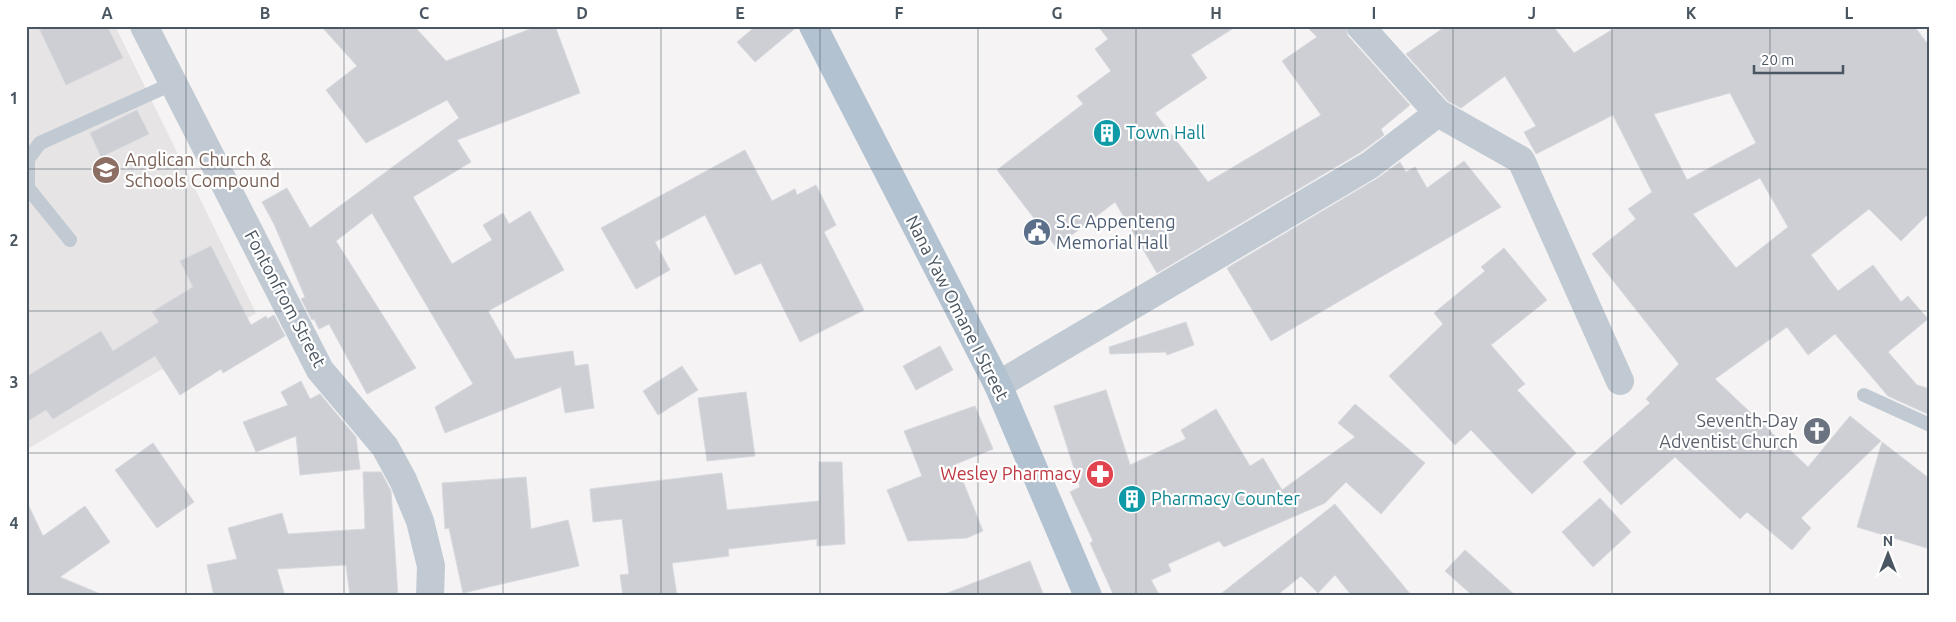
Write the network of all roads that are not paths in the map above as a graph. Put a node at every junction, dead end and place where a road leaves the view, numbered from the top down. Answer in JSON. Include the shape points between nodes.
{"nodes":[{"id":1,"x":144,"y":26,"type":"edge"},
{"id":2,"x":813,"y":26,"type":"edge"},
{"id":3,"x":1360,"y":26,"type":"edge"},
{"id":4,"x":174,"y":84,"type":"junction"},
{"id":5,"x":1438,"y":113,"type":"junction"},
{"id":6,"x":70,"y":240,"type":"dead end"},
{"id":7,"x":1620,"y":381,"type":"dead end"},
{"id":8,"x":998,"y":385,"type":"junction"},
{"id":9,"x":1864,"y":395,"type":"dead end"},
{"id":10,"x":1930,"y":424,"type":"edge"},
{"id":11,"x":430,"y":596,"type":"edge"},
{"id":12,"x":1088,"y":596,"type":"edge"}],
"edges":[{"from":1,"to":4,"type":"street","name":"Fontonfrom Street"},
{"from":2,"to":8,"type":"main road","name":"Nana Yaw Omane I Street"},
{"from":3,"to":5,"type":"street"},
{"from":4,"to":6,"type":"lane","via":[[40,143],[28,160],[28,188]]},
{"from":4,"to":11,"type":"street","name":"Fontonfrom Street","via":[[320,370],[385,447],[403,480],[420,521],[431,566]]},
{"from":5,"to":7,"type":"street","via":[[1521,160]]},
{"from":5,"to":8,"type":"street","via":[[1370,165]]},
{"from":8,"to":12,"type":"main road","name":"Nana Yaw Omane I Street"},
{"from":9,"to":10,"type":"lane"}]}
